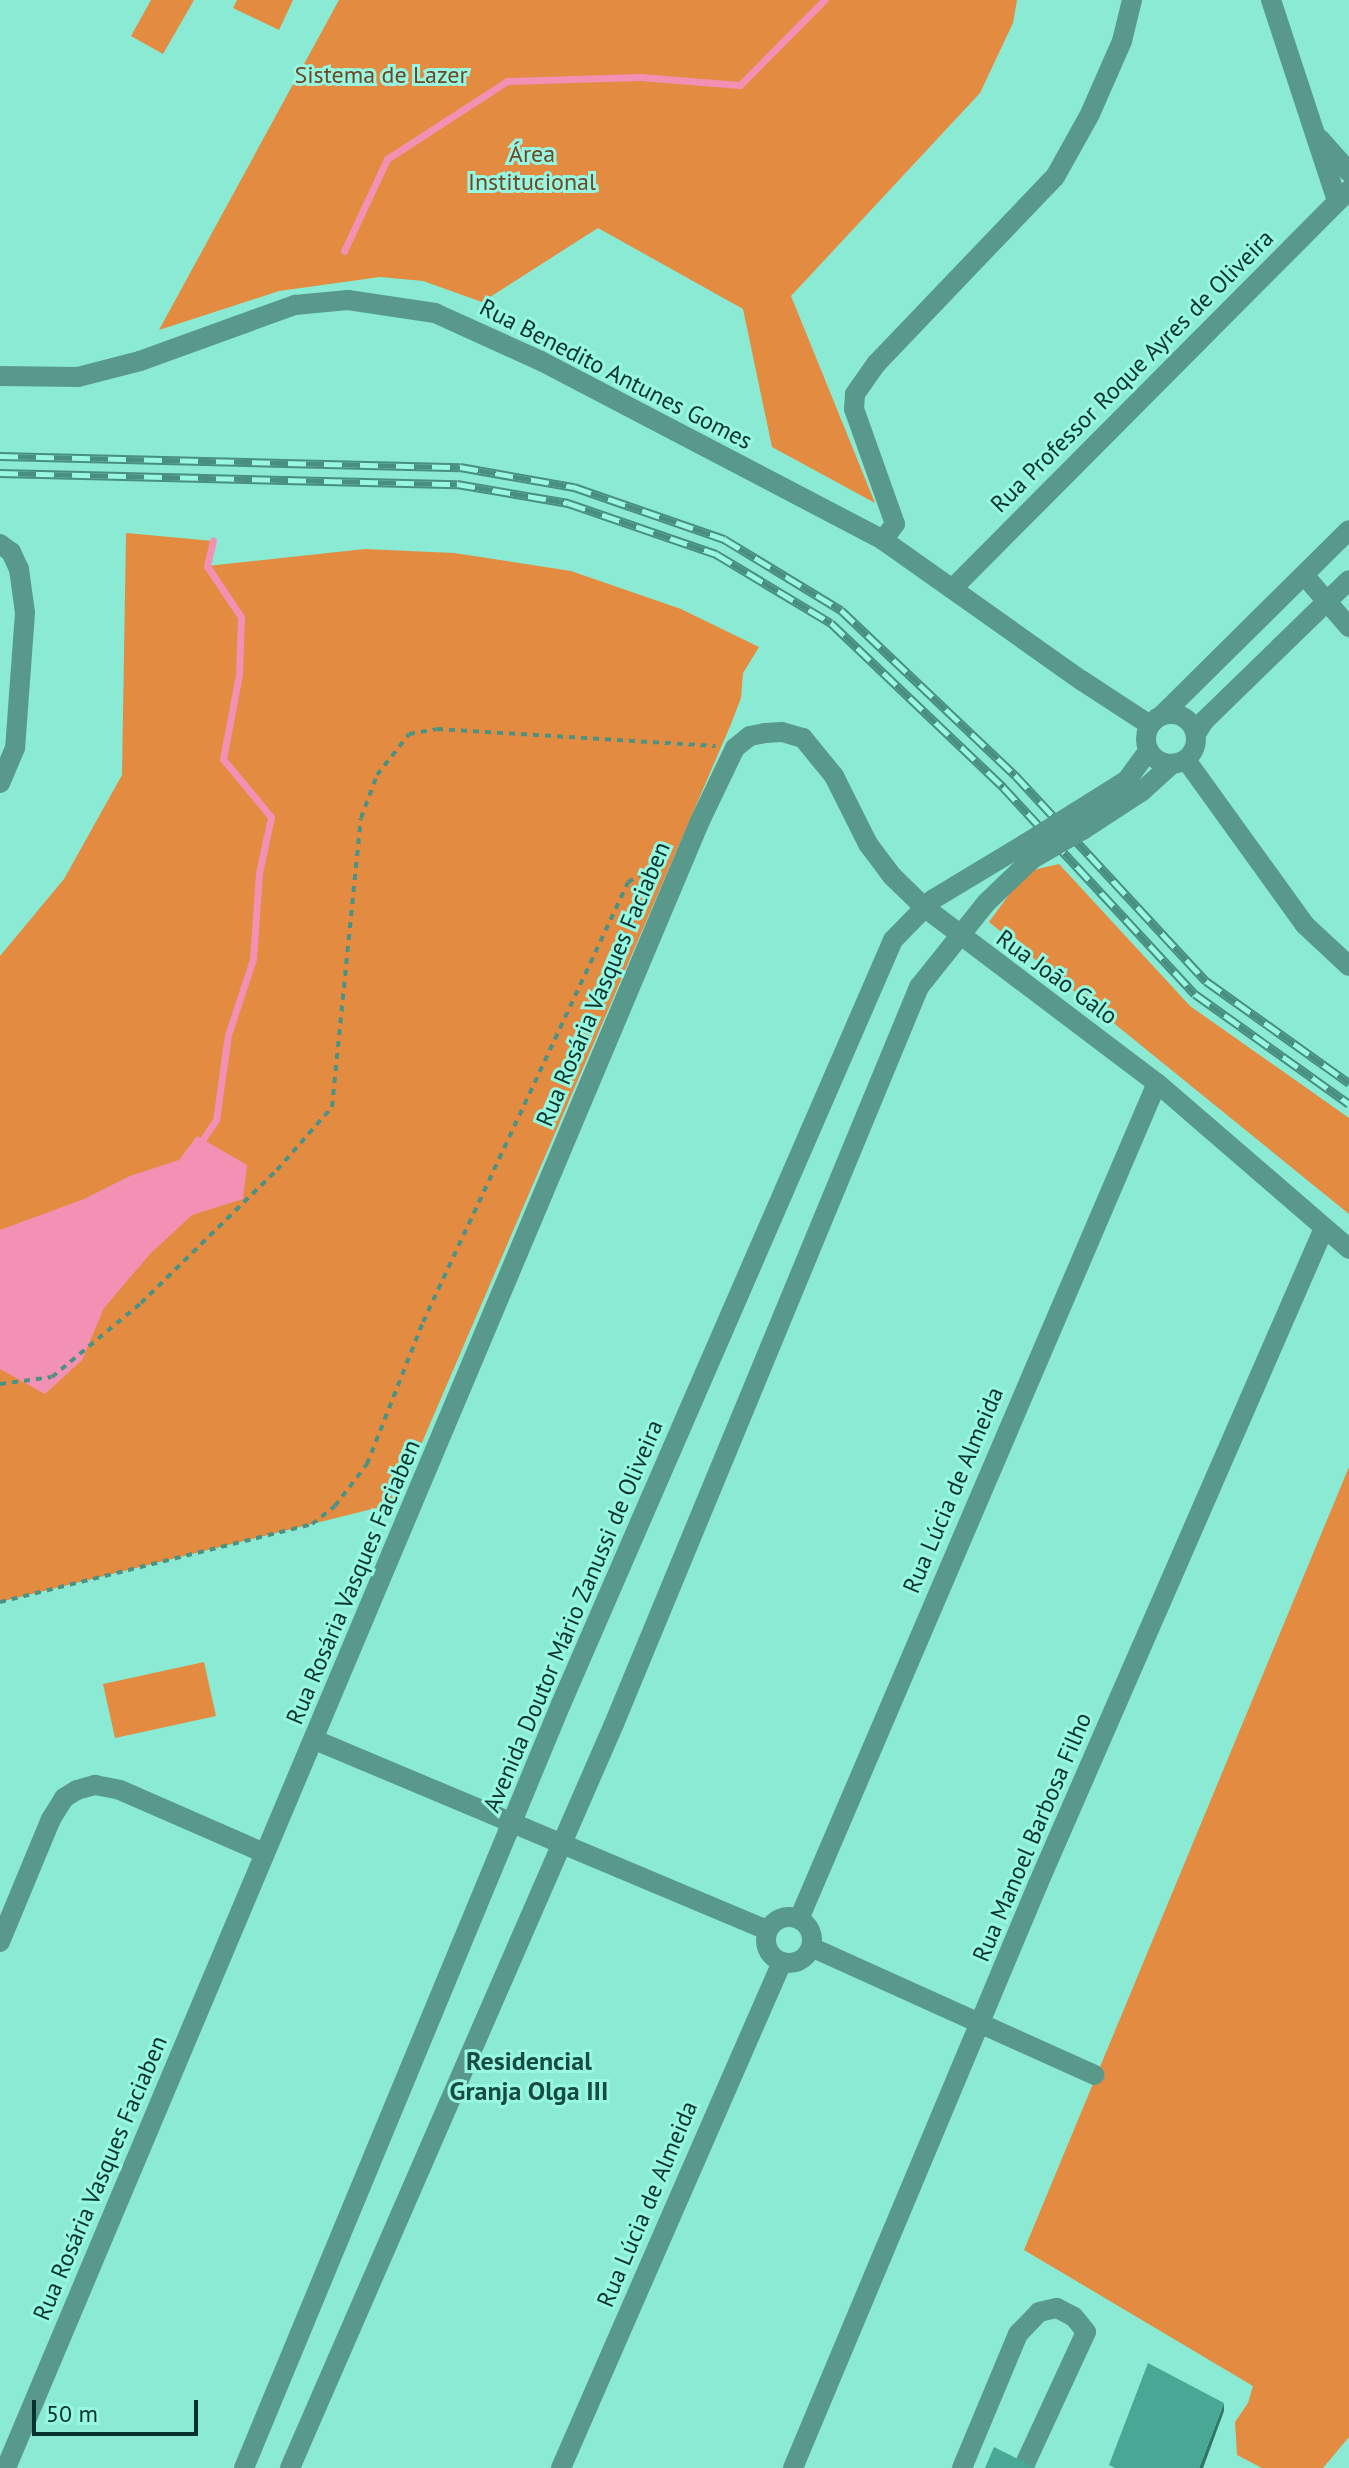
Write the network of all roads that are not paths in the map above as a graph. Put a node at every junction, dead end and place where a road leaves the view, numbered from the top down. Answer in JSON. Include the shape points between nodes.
{"nodes":[{"id":1,"x":1132,"y":0,"type":"edge"},
{"id":2,"x":1271,"y":0,"type":"edge"},
{"id":3,"x":1313,"y":132,"type":"junction"},
{"id":4,"x":1349,"y":172,"type":"edge"},
{"id":5,"x":1343,"y":195,"type":"edge"},
{"id":6,"x":0,"y":376,"type":"edge"},
{"id":7,"x":1349,"y":530,"type":"edge"},
{"id":8,"x":883,"y":540,"type":"junction"},
{"id":9,"x":6,"y":548,"type":"edge"},
{"id":10,"x":1304,"y":575,"type":"junction"},
{"id":11,"x":1349,"y":580,"type":"edge"},
{"id":12,"x":952,"y":589,"type":"junction"},
{"id":13,"x":1328,"y":601,"type":"junction"},
{"id":14,"x":1349,"y":627,"type":"edge"},
{"id":15,"x":1156,"y":720,"type":"junction"},
{"id":16,"x":1196,"y":734,"type":"junction"},
{"id":17,"x":735,"y":748,"type":"joint"},
{"id":18,"x":1149,"y":750,"type":"junction"},
{"id":19,"x":1179,"y":762,"type":"junction"},
{"id":20,"x":0,"y":783,"type":"edge"},
{"id":21,"x":1079,"y":822,"type":"junction"},
{"id":22,"x":1029,"y":851,"type":"junction"},
{"id":23,"x":924,"y":907,"type":"junction"},
{"id":24,"x":959,"y":936,"type":"junction"},
{"id":25,"x":1349,"y":966,"type":"edge"},
{"id":26,"x":1157,"y":1083,"type":"junction"},
{"id":27,"x":1324,"y":1228,"type":"junction"},
{"id":28,"x":1349,"y":1249,"type":"edge"},
{"id":29,"x":315,"y":1740,"type":"junction"},
{"id":30,"x":514,"y":1822,"type":"junction"},
{"id":31,"x":561,"y":1841,"type":"junction"},
{"id":32,"x":264,"y":1853,"type":"junction"},
{"id":33,"x":799,"y":1919,"type":"junction"},
{"id":34,"x":768,"y":1930,"type":"junction"},
{"id":35,"x":0,"y":1942,"type":"edge"},
{"id":36,"x":811,"y":1947,"type":"junction"},
{"id":37,"x":782,"y":1962,"type":"junction"},
{"id":38,"x":980,"y":2025,"type":"junction"},
{"id":39,"x":1094,"y":2075,"type":"dead end"},
{"id":40,"x":1026,"y":2462,"type":"edge"},
{"id":41,"x":6,"y":2468,"type":"edge"},
{"id":42,"x":244,"y":2468,"type":"edge"},
{"id":43,"x":290,"y":2468,"type":"edge"},
{"id":44,"x":561,"y":2468,"type":"edge"},
{"id":45,"x":793,"y":2468,"type":"edge"},
{"id":46,"x":962,"y":2468,"type":"edge"}],
"edges":[{"from":1,"to":8,"type":"street","via":[[1122,41],[1055,177],[876,364],[855,394],[854,409],[895,524]]},
{"from":2,"to":3,"type":"street"},
{"from":3,"to":4,"type":"street"},
{"from":3,"to":5,"type":"street"},
{"from":5,"to":12,"type":"street","name":"Rua Professor Roque Ayres de Oliveira"},
{"from":6,"to":8,"type":"street","name":"Rua Benedito Antunes Gomes","via":[[78,377],[140,361],[295,305],[348,300],[435,313],[541,361]]},
{"from":7,"to":10,"type":"street"},
{"from":8,"to":12,"type":"street","name":"Rua Benedito Antunes Gomes"},
{"from":9,"to":20,"type":"street","via":[[24,588],[25,613],[15,748]]},
{"from":10,"to":13,"type":"street"},
{"from":10,"to":15,"type":"street"},
{"from":11,"to":13,"type":"street"},
{"from":12,"to":15,"type":"street","name":"Rua Benedito Antunes Gomes"},
{"from":13,"to":14,"type":"street"},
{"from":13,"to":16,"type":"street"},
{"from":15,"to":16,"type":"street","via":[[1176,714],[1189,721]]},
{"from":15,"to":18,"type":"street","via":[[1146,737]]},
{"from":16,"to":19,"type":"street","via":[[1195,748]]},
{"from":17,"to":23,"type":"street","name":"Rua João Galo","via":[[750,736],[765,733],[803,738],[819,754],[868,844]]},
{"from":17,"to":29,"type":"street","name":"Rua Rosária Vasques Faciaben","via":[[689,846]]},
{"from":18,"to":19,"type":"street","via":[[1158,761]]},
{"from":18,"to":21,"type":"street","via":[[1127,780]]},
{"from":19,"to":21,"type":"street","via":[[1141,792]]},
{"from":19,"to":25,"type":"street","via":[[1305,925]]},
{"from":21,"to":22,"type":"street","bridge":true},
{"from":22,"to":23,"type":"street","name":"Avenida Doutor Mário Zanussi de Oliveira"},
{"from":22,"to":24,"type":"street"},
{"from":23,"to":24,"type":"street","name":"Rua João Galo"},
{"from":23,"to":30,"type":"street","name":"Avenida Doutor Mário Zanussi de Oliveira","via":[[893,940]]},
{"from":24,"to":26,"type":"street","name":"Rua João Galo"},
{"from":24,"to":31,"type":"street","via":[[919,987]]},
{"from":26,"to":27,"type":"street","name":"Rua João Galo"},
{"from":26,"to":33,"type":"street","name":"Rua Lúcia de Almeida"},
{"from":27,"to":28,"type":"street","name":"Rua João Galo"},
{"from":27,"to":38,"type":"street","name":"Rua Manoel Barbosa Filho"},
{"from":29,"to":30,"type":"street"},
{"from":29,"to":32,"type":"street","name":"Rua Rosária Vasques Faciaben"},
{"from":30,"to":31,"type":"street"},
{"from":30,"to":42,"type":"street","name":"Avenida Doutor Mário Zanussi de Oliveira"},
{"from":31,"to":34,"type":"street"},
{"from":31,"to":43,"type":"street"},
{"from":32,"to":35,"type":"street","via":[[120,1790],[95,1785],[77,1790],[64,1798],[51,1819]]},
{"from":32,"to":41,"type":"street","name":"Rua Rosária Vasques Faciaben"},
{"from":33,"to":34,"type":"street","via":[[781,1918]]},
{"from":33,"to":36,"type":"street","via":[[811,1933]]},
{"from":34,"to":37,"type":"street","via":[[768,1949]]},
{"from":36,"to":37,"type":"street","via":[[802,1960]]},
{"from":36,"to":38,"type":"street"},
{"from":37,"to":44,"type":"street","name":"Rua Lúcia de Almeida"},
{"from":38,"to":39,"type":"street"},
{"from":38,"to":45,"type":"street","name":"Rua Manoel Barbosa Filho"},
{"from":40,"to":46,"type":"street","via":[[1086,2332],[1057,2308],[1039,2312],[1018,2334]]}]}
